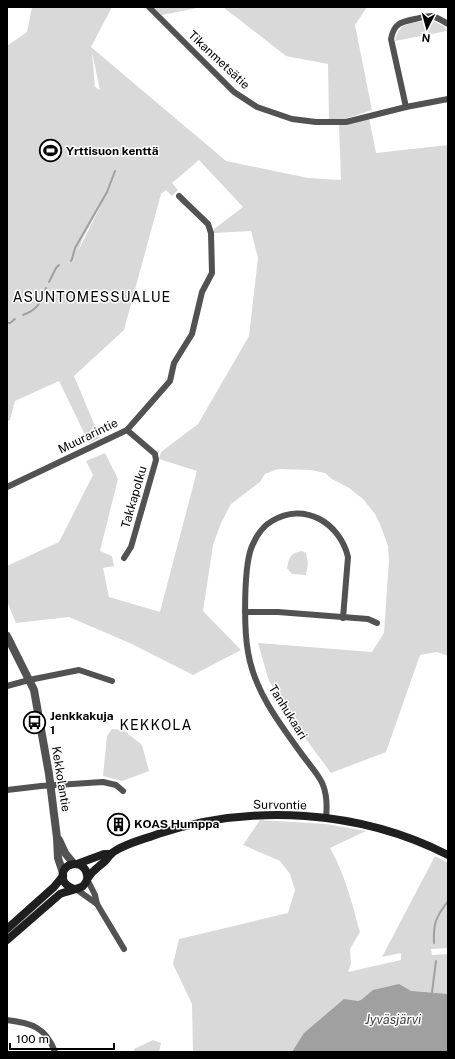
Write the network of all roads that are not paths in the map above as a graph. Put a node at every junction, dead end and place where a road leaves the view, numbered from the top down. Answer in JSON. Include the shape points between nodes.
{"nodes":[{"id":1,"x":148,"y":7,"type":"edge"},
{"id":2,"x":448,"y":24,"type":"edge"},
{"id":3,"x":448,"y":99,"type":"edge"},
{"id":4,"x":406,"y":107,"type":"junction"},
{"id":5,"x":179,"y":196,"type":"dead end"},
{"id":6,"x":127,"y":430,"type":"junction"},
{"id":7,"x":7,"y":487,"type":"edge"},
{"id":8,"x":124,"y":558,"type":"dead end"},
{"id":9,"x":245,"y":612,"type":"junction"},
{"id":10,"x":343,"y":618,"type":"junction"},
{"id":11,"x":377,"y":623,"type":"dead end"},
{"id":12,"x":7,"y":636,"type":"edge"},
{"id":13,"x":29,"y":680,"type":"junction"},
{"id":14,"x":112,"y":681,"type":"dead end"},
{"id":15,"x":7,"y":686,"type":"edge"},
{"id":16,"x":51,"y":786,"type":"junction"},
{"id":17,"x":7,"y":790,"type":"edge"},
{"id":18,"x":123,"y":791,"type":"dead end"},
{"id":19,"x":326,"y":818,"type":"junction"},
{"id":20,"x":57,"y":838,"type":"junction"},
{"id":21,"x":111,"y":854,"type":"junction"},
{"id":22,"x":448,"y":855,"type":"edge"},
{"id":23,"x":76,"y":864,"type":"junction"},
{"id":24,"x":63,"y":874,"type":"junction"},
{"id":25,"x":87,"y":879,"type":"junction"},
{"id":26,"x":75,"y":889,"type":"junction"},
{"id":27,"x":97,"y":904,"type":"junction"},
{"id":28,"x":7,"y":929,"type":"edge"},
{"id":29,"x":7,"y":940,"type":"edge"},
{"id":30,"x":124,"y":949,"type":"dead end"},
{"id":31,"x":7,"y":1020,"type":"edge"},
{"id":32,"x":54,"y":1052,"type":"edge"}],
"edges":[{"from":1,"to":4,"type":"street","name":"Tikanmetsätie","via":[[234,92],[257,107],[292,119],[316,122],[346,122]]},
{"from":2,"to":4,"type":"street","via":[[432,16],[402,22],[393,32],[391,39]]},
{"from":3,"to":4,"type":"street","name":"Tikanmetsätie"},
{"from":5,"to":6,"type":"street","name":"Muurarintie","via":[[208,224],[211,233],[212,273],[202,292],[192,334],[174,363],[170,381]]},
{"from":6,"to":7,"type":"street","name":"Muurarintie"},
{"from":6,"to":8,"type":"street","name":"Takkapolku","via":[[155,454],[156,460],[131,547]]},
{"from":9,"to":10,"type":"street","via":[[278,612]]},
{"from":9,"to":10,"type":"street","name":"Tanhukaari","via":[[252,545],[271,521],[292,513],[319,518],[327,523],[338,534],[346,549],[348,566]]},
{"from":9,"to":19,"type":"street","name":"Tanhukaari","via":[[248,652],[256,681],[272,711],[323,784]]},
{"from":10,"to":11,"type":"street","via":[[368,619]]},
{"from":12,"to":13,"type":"street","name":"Kekkolantie"},
{"from":13,"to":14,"type":"street","via":[[79,670]]},
{"from":13,"to":15,"type":"street"},
{"from":13,"to":16,"type":"street","name":"Kekkolantie","via":[[34,690]]},
{"from":16,"to":17,"type":"street"},
{"from":16,"to":18,"type":"street","via":[[103,782],[116,785]]},
{"from":16,"to":20,"type":"street","name":"Kekkolantie"},
{"from":19,"to":21,"type":"main road","name":"Survontie","via":[[259,816],[219,820],[180,827],[129,844]]},
{"from":19,"to":22,"type":"main road","name":"Survontie","via":[[385,830]]},
{"from":20,"to":23,"type":"street","name":"Kekkolantie","via":[[65,853]]},
{"from":20,"to":24,"type":"street","name":"Kekkolantie","via":[[58,858]]},
{"from":21,"to":23,"type":"main road","name":"Survontie"},
{"from":21,"to":25,"type":"main road","name":"Survontie"},
{"from":23,"to":24,"type":"main road","via":[[69,866]]},
{"from":23,"to":25,"type":"main road","via":[[84,867]]},
{"from":24,"to":26,"type":"main road","via":[[67,886]]},
{"from":24,"to":28,"type":"main road","via":[[54,887]]},
{"from":25,"to":26,"type":"main road","via":[[83,886]]},
{"from":25,"to":27,"type":"street"},
{"from":26,"to":27,"type":"street"},
{"from":26,"to":29,"type":"main road","via":[[60,894]]},
{"from":27,"to":30,"type":"street"},
{"from":31,"to":32,"type":"street","via":[[33,1025],[42,1030],[51,1041]]}]}
